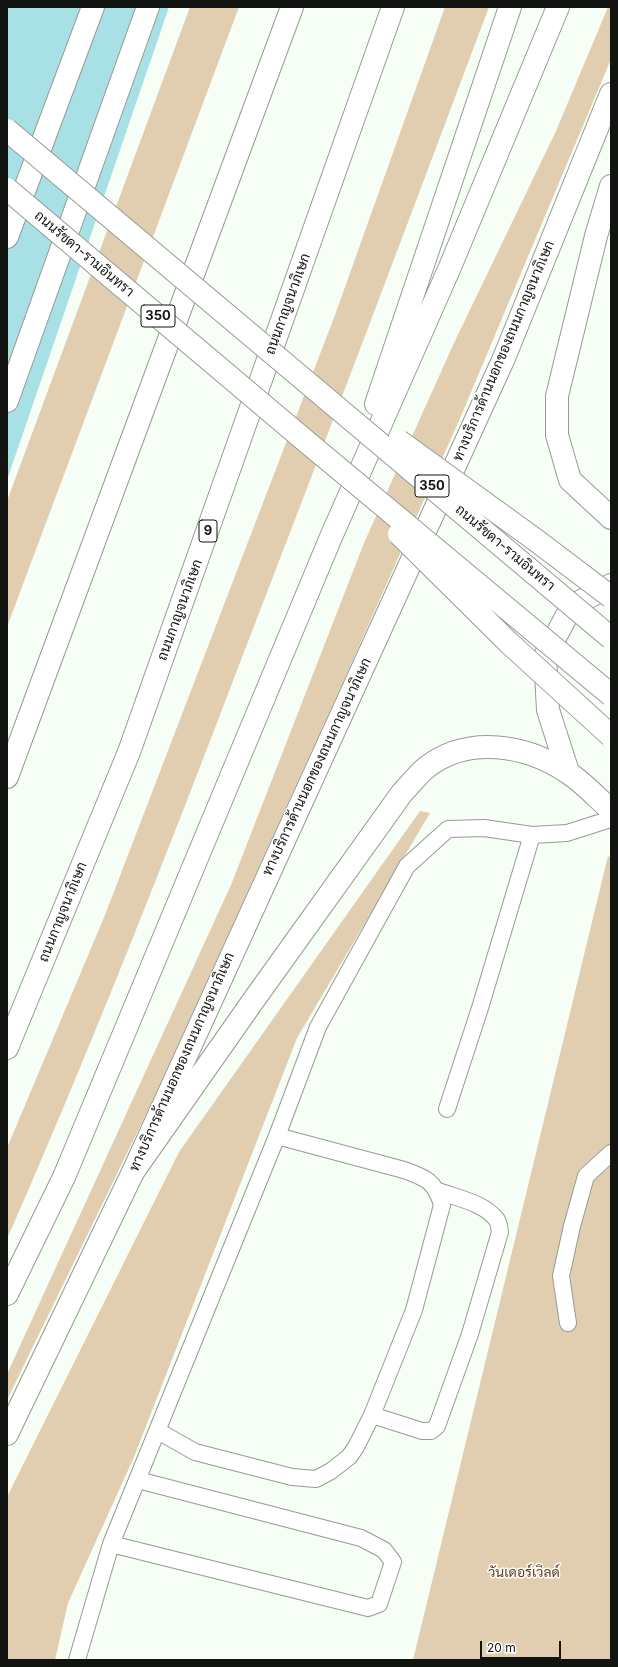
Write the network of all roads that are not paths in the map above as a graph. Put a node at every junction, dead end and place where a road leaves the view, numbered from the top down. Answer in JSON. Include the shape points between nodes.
{"nodes":[{"id":1,"x":93,"y":7,"type":"edge"},
{"id":2,"x":148,"y":7,"type":"edge"},
{"id":3,"x":292,"y":7,"type":"edge"},
{"id":4,"x":394,"y":7,"type":"edge"},
{"id":5,"x":510,"y":7,"type":"edge"},
{"id":6,"x":558,"y":7,"type":"edge"},
{"id":7,"x":611,"y":94,"type":"edge"},
{"id":8,"x":7,"y":130,"type":"edge"},
{"id":9,"x":611,"y":186,"type":"edge"},
{"id":10,"x":7,"y":189,"type":"edge"},
{"id":11,"x":7,"y":237,"type":"edge"},
{"id":12,"x":251,"y":336,"type":"junction"},
{"id":13,"x":7,"y":401,"type":"edge"},
{"id":14,"x":308,"y":443,"type":"junction"},
{"id":15,"x":611,"y":518,"type":"edge"},
{"id":16,"x":331,"y":538,"type":"junction"},
{"id":17,"x":611,"y":585,"type":"edge"},
{"id":18,"x":611,"y":596,"type":"edge"},
{"id":19,"x":611,"y":638,"type":"edge"},
{"id":20,"x":611,"y":695,"type":"edge"},
{"id":21,"x":611,"y":736,"type":"edge"},
{"id":22,"x":568,"y":772,"type":"junction"},
{"id":23,"x":7,"y":777,"type":"edge"},
{"id":24,"x":611,"y":810,"type":"edge"},
{"id":25,"x":611,"y":819,"type":"edge"},
{"id":26,"x":532,"y":835,"type":"junction"},
{"id":27,"x":7,"y":1048,"type":"edge"},
{"id":28,"x":447,"y":1109,"type":"dead end"},
{"id":29,"x":277,"y":1136,"type":"junction"},
{"id":30,"x":611,"y":1152,"type":"edge"},
{"id":31,"x":133,"y":1172,"type":"junction"},
{"id":32,"x":438,"y":1191,"type":"junction"},
{"id":33,"x":7,"y":1294,"type":"edge"},
{"id":34,"x":568,"y":1323,"type":"dead end"},
{"id":35,"x":372,"y":1415,"type":"junction"},
{"id":36,"x":158,"y":1431,"type":"junction"},
{"id":37,"x":7,"y":1434,"type":"edge"},
{"id":38,"x":138,"y":1480,"type":"junction"},
{"id":39,"x":111,"y":1544,"type":"junction"},
{"id":40,"x":78,"y":1660,"type":"edge"}],
"edges":[{"from":1,"to":11,"type":"main road","bridge":true},
{"from":2,"to":13,"type":"main road","bridge":true},
{"from":3,"to":23,"type":"main road"},
{"from":4,"to":27,"type":"main road","name":"ถนนกาญจนาภิเษก","number":"9","via":[[129,752]]},
{"from":5,"to":16,"type":"main road"},
{"from":6,"to":16,"type":"main road","via":[[450,267]]},
{"from":7,"to":31,"type":"main road","name":"ทางบริการด้านนอกของถนนกาญจนาภิเษก","via":[[504,358]]},
{"from":8,"to":12,"type":"main road","name":"ถนนรัชดา-รามอินทรา","number":"350","bridge":true},
{"from":9,"to":15,"type":"main road","via":[[596,236],[557,396],[557,435],[570,480]]},
{"from":10,"to":14,"type":"main road","name":"ถนนรัชดา-รามอินทรา","number":"350","bridge":true},
{"from":12,"to":18,"type":"main road","name":"ถนนรัชดา-รามอินทรา","number":"350","bridge":true},
{"from":12,"to":19,"type":"main road","name":"ถนนรัชดา-รามอินทรา","number":"350","bridge":true},
{"from":14,"to":20,"type":"main road","name":"ถนนรัชดา-รามอินทรา","number":"350","bridge":true},
{"from":14,"to":21,"type":"main road","name":"ถนนรัชดา-รามอินทรา","number":"350","bridge":true,"via":[[454,590]]},
{"from":16,"to":33,"type":"main road","via":[[64,1178]]},
{"from":17,"to":22,"type":"main road","via":[[572,606],[545,656],[548,710]]},
{"from":22,"to":24,"type":"main road"},
{"from":22,"to":31,"type":"main road","via":[[536,756],[509,748],[481,747],[454,752],[427,767],[402,793]]},
{"from":25,"to":26,"type":"lane","via":[[567,833]]},
{"from":26,"to":28,"type":"lane"},
{"from":26,"to":29,"type":"lane","via":[[484,828],[448,829],[407,866],[318,1027]]},
{"from":29,"to":32,"type":"lane","via":[[404,1170],[425,1178]]},
{"from":29,"to":36,"type":"lane"},
{"from":30,"to":34,"type":"lane","via":[[586,1176],[572,1226],[561,1276]]},
{"from":31,"to":37,"type":"main road","name":"ทางบริการด้านนอกของถนนกาญจนาภิเษก"},
{"from":32,"to":35,"type":"lane","via":[[442,1205],[414,1310]]},
{"from":32,"to":35,"type":"lane","via":[[479,1206],[491,1214],[498,1221],[498,1239],[470,1334],[437,1426],[431,1431],[422,1431]]},
{"from":35,"to":36,"type":"lane","via":[[349,1457],[316,1479],[292,1477],[195,1452]]},
{"from":36,"to":38,"type":"lane"},
{"from":38,"to":39,"type":"lane"},
{"from":38,"to":39,"type":"lane","via":[[361,1538],[384,1550],[393,1562],[379,1604],[368,1608]]},
{"from":39,"to":40,"type":"lane"}]}
